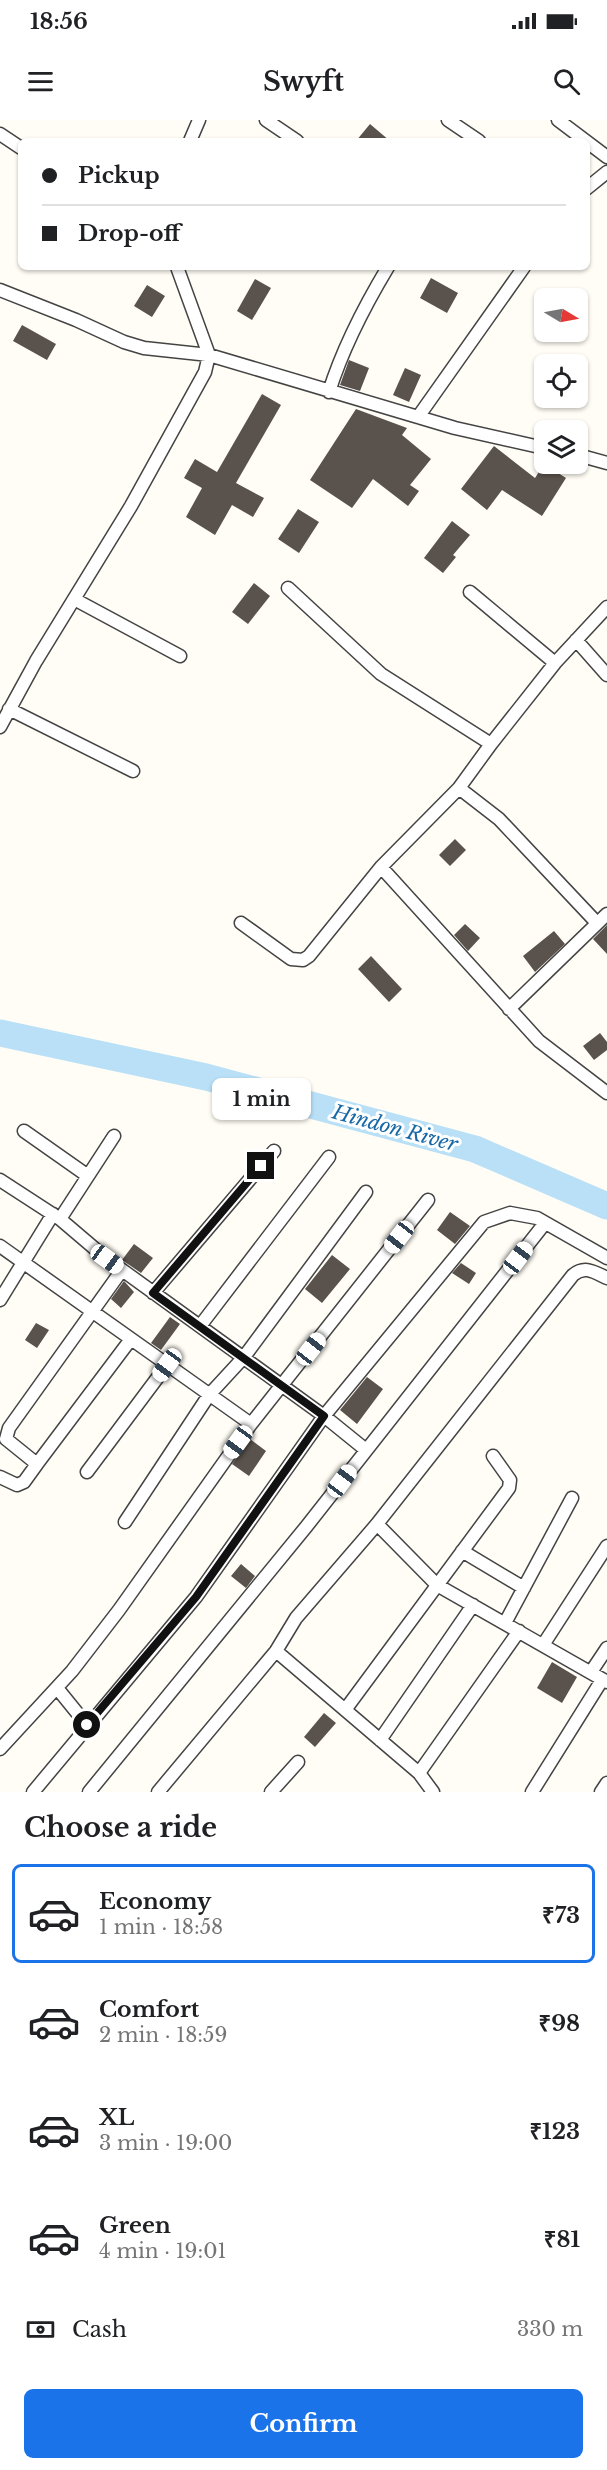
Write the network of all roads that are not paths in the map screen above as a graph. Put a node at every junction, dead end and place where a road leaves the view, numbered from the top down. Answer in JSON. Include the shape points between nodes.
{"nodes":[{"id":1,"x":199,"y":120,"type":"edge"},
{"id":2,"x":266,"y":120,"type":"edge"},
{"id":3,"x":448,"y":120,"type":"edge"},
{"id":4,"x":558,"y":120,"type":"edge"},
{"id":5,"x":0,"y":134,"type":"edge"},
{"id":6,"x":463,"y":137,"type":"edge"},
{"id":7,"x":191,"y":138,"type":"edge"},
{"id":8,"x":293,"y":138,"type":"edge"},
{"id":9,"x":582,"y":138,"type":"edge"},
{"id":10,"x":590,"y":144,"type":"edge"},
{"id":11,"x":18,"y":146,"type":"edge"},
{"id":12,"x":607,"y":157,"type":"edge"},
{"id":13,"x":607,"y":172,"type":"edge"},
{"id":14,"x":590,"y":186,"type":"edge"},
{"id":15,"x":178,"y":270,"type":"edge"},
{"id":16,"x":386,"y":270,"type":"edge"},
{"id":17,"x":522,"y":270,"type":"edge"},
{"id":18,"x":0,"y":290,"type":"edge"},
{"id":19,"x":209,"y":355,"type":"junction"},
{"id":20,"x":329,"y":392,"type":"junction"},
{"id":21,"x":418,"y":417,"type":"junction"},
{"id":22,"x":534,"y":446,"type":"edge"},
{"id":23,"x":588,"y":458,"type":"edge"},
{"id":24,"x":607,"y":463,"type":"edge"},
{"id":25,"x":288,"y":588,"type":"dead end"},
{"id":26,"x":470,"y":592,"type":"dead end"},
{"id":27,"x":74,"y":599,"type":"junction"},
{"id":28,"x":607,"y":607,"type":"edge"},
{"id":29,"x":576,"y":640,"type":"junction"},
{"id":30,"x":180,"y":656,"type":"dead end"},
{"id":31,"x":555,"y":663,"type":"junction"},
{"id":32,"x":607,"y":675,"type":"edge"},
{"id":33,"x":9,"y":710,"type":"junction"},
{"id":34,"x":0,"y":727,"type":"edge"},
{"id":35,"x":491,"y":744,"type":"junction"},
{"id":36,"x":133,"y":771,"type":"dead end"},
{"id":37,"x":459,"y":788,"type":"junction"},
{"id":38,"x":381,"y":867,"type":"junction"},
{"id":39,"x":607,"y":914,"type":"edge"},
{"id":40,"x":241,"y":923,"type":"dead end"},
{"id":41,"x":597,"y":923,"type":"junction"},
{"id":42,"x":509,"y":1009,"type":"junction"},
{"id":43,"x":607,"y":1093,"type":"edge"},
{"id":44,"x":24,"y":1131,"type":"dead end"},
{"id":45,"x":114,"y":1136,"type":"dead end"},
{"id":46,"x":274,"y":1151,"type":"dead end"},
{"id":47,"x":329,"y":1157,"type":"dead end"},
{"id":48,"x":88,"y":1176,"type":"junction"},
{"id":49,"x":0,"y":1180,"type":"edge"},
{"id":50,"x":366,"y":1192,"type":"dead end"},
{"id":51,"x":428,"y":1200,"type":"dead end"},
{"id":52,"x":56,"y":1216,"type":"junction"},
{"id":53,"x":546,"y":1223,"type":"junction"},
{"id":54,"x":0,"y":1246,"type":"edge"},
{"id":55,"x":607,"y":1258,"type":"edge"},
{"id":56,"x":24,"y":1262,"type":"junction"},
{"id":57,"x":122,"y":1270,"type":"junction"},
{"id":58,"x":607,"y":1278,"type":"edge"},
{"id":59,"x":153,"y":1293,"type":"junction"},
{"id":60,"x":0,"y":1300,"type":"edge"},
{"id":61,"x":93,"y":1312,"type":"junction"},
{"id":62,"x":200,"y":1326,"type":"junction"},
{"id":63,"x":131,"y":1339,"type":"junction"},
{"id":64,"x":244,"y":1357,"type":"junction"},
{"id":65,"x":167,"y":1365,"type":"junction"},
{"id":66,"x":282,"y":1386,"type":"junction"},
{"id":67,"x":209,"y":1395,"type":"junction"},
{"id":68,"x":324,"y":1416,"type":"junction"},
{"id":69,"x":251,"y":1424,"type":"junction"},
{"id":70,"x":366,"y":1450,"type":"junction"},
{"id":71,"x":494,"y":1456,"type":"dead end"},
{"id":72,"x":37,"y":1464,"type":"junction"},
{"id":73,"x":87,"y":1472,"type":"dead end"},
{"id":74,"x":0,"y":1477,"type":"edge"},
{"id":75,"x":572,"y":1498,"type":"dead end"},
{"id":76,"x":125,"y":1522,"type":"dead end"},
{"id":77,"x":377,"y":1524,"type":"junction"},
{"id":78,"x":607,"y":1546,"type":"edge"},
{"id":79,"x":462,"y":1551,"type":"junction"},
{"id":80,"x":437,"y":1585,"type":"junction"},
{"id":81,"x":524,"y":1588,"type":"junction"},
{"id":82,"x":473,"y":1605,"type":"junction"},
{"id":83,"x":505,"y":1623,"type":"junction"},
{"id":84,"x":519,"y":1631,"type":"junction"},
{"id":85,"x":543,"y":1645,"type":"junction"},
{"id":86,"x":607,"y":1647,"type":"edge"},
{"id":87,"x":276,"y":1651,"type":"junction"},
{"id":88,"x":591,"y":1672,"type":"junction"},
{"id":89,"x":605,"y":1681,"type":"edge"},
{"id":90,"x":57,"y":1688,"type":"junction"},
{"id":91,"x":345,"y":1710,"type":"junction"},
{"id":92,"x":87,"y":1725,"type":"junction"},
{"id":93,"x":380,"y":1740,"type":"junction"},
{"id":94,"x":0,"y":1749,"type":"edge"},
{"id":95,"x":298,"y":1762,"type":"dead end"},
{"id":96,"x":419,"y":1773,"type":"junction"},
{"id":97,"x":607,"y":1783,"type":"edge"},
{"id":98,"x":33,"y":1792,"type":"edge"},
{"id":99,"x":89,"y":1792,"type":"edge"},
{"id":100,"x":158,"y":1792,"type":"edge"},
{"id":101,"x":271,"y":1792,"type":"edge"},
{"id":102,"x":433,"y":1792,"type":"edge"},
{"id":103,"x":532,"y":1792,"type":"edge"},
{"id":104,"x":601,"y":1792,"type":"edge"}],
"edges":[{"from":1,"to":7,"type":"street"},
{"from":2,"to":8,"type":"street"},
{"from":3,"to":6,"type":"street"},
{"from":4,"to":9,"type":"street"},
{"from":5,"to":11,"type":"street"},
{"from":10,"to":12,"type":"street"},
{"from":13,"to":14,"type":"street"},
{"from":15,"to":19,"type":"street"},
{"from":16,"to":20,"type":"street","via":[[361,313]]},
{"from":17,"to":21,"type":"street"},
{"from":18,"to":19,"type":"street","via":[[124,342]]},
{"from":19,"to":20,"type":"street"},
{"from":19,"to":27,"type":"street","via":[[205,372],[131,506]]},
{"from":20,"to":21,"type":"street"},
{"from":21,"to":22,"type":"street"},
{"from":23,"to":24,"type":"street"},
{"from":25,"to":35,"type":"street","via":[[381,674]]},
{"from":26,"to":31,"type":"street"},
{"from":27,"to":30,"type":"street"},
{"from":27,"to":33,"type":"street"},
{"from":28,"to":29,"type":"street"},
{"from":29,"to":31,"type":"street"},
{"from":29,"to":32,"type":"street"},
{"from":31,"to":35,"type":"street"},
{"from":33,"to":34,"type":"street"},
{"from":33,"to":36,"type":"street"},
{"from":35,"to":37,"type":"street"},
{"from":37,"to":38,"type":"street"},
{"from":37,"to":41,"type":"street","via":[[534,853]]},
{"from":38,"to":40,"type":"street","via":[[303,960],[291,959]]},
{"from":38,"to":42,"type":"street"},
{"from":39,"to":41,"type":"street"},
{"from":41,"to":42,"type":"street"},
{"from":42,"to":43,"type":"street","via":[[539,1041]]},
{"from":44,"to":48,"type":"street"},
{"from":45,"to":48,"type":"street"},
{"from":46,"to":59,"type":"street"},
{"from":47,"to":62,"type":"street"},
{"from":48,"to":52,"type":"street"},
{"from":49,"to":52,"type":"street"},
{"from":50,"to":64,"type":"street"},
{"from":51,"to":66,"type":"street"},
{"from":52,"to":56,"type":"street"},
{"from":52,"to":57,"type":"street"},
{"from":53,"to":55,"type":"street"},
{"from":53,"to":68,"type":"street","via":[[510,1213],[484,1222]]},
{"from":53,"to":70,"type":"street"},
{"from":54,"to":56,"type":"street"},
{"from":56,"to":60,"type":"street"},
{"from":56,"to":61,"type":"street"},
{"from":57,"to":59,"type":"street"},
{"from":57,"to":61,"type":"street"},
{"from":58,"to":77,"type":"street","via":[[588,1269],[573,1275]]},
{"from":59,"to":62,"type":"street"},
{"from":61,"to":63,"type":"street"},
{"from":61,"to":72,"type":"street","via":[[6,1434],[10,1444]]},
{"from":62,"to":64,"type":"street"},
{"from":63,"to":65,"type":"street"},
{"from":63,"to":72,"type":"street"},
{"from":64,"to":66,"type":"street"},
{"from":64,"to":67,"type":"street"},
{"from":65,"to":67,"type":"street"},
{"from":65,"to":73,"type":"street"},
{"from":66,"to":68,"type":"street"},
{"from":66,"to":69,"type":"street"},
{"from":67,"to":69,"type":"street"},
{"from":67,"to":76,"type":"street"},
{"from":68,"to":70,"type":"street"},
{"from":68,"to":92,"type":"street","via":[[196,1597]]},
{"from":69,"to":90,"type":"street","via":[[119,1610]]},
{"from":70,"to":99,"type":"street"},
{"from":71,"to":79,"type":"street","via":[[510,1480],[509,1488]]},
{"from":72,"to":74,"type":"street","via":[[17,1485]]},
{"from":75,"to":81,"type":"street"},
{"from":77,"to":80,"type":"street"},
{"from":77,"to":87,"type":"street","via":[[296,1617]]},
{"from":78,"to":85,"type":"street"},
{"from":79,"to":80,"type":"street"},
{"from":79,"to":81,"type":"street"},
{"from":80,"to":82,"type":"street"},
{"from":80,"to":91,"type":"street"},
{"from":81,"to":83,"type":"street"},
{"from":82,"to":83,"type":"street"},
{"from":82,"to":93,"type":"street"},
{"from":83,"to":84,"type":"street"},
{"from":84,"to":85,"type":"street"},
{"from":84,"to":96,"type":"street"},
{"from":85,"to":88,"type":"street"},
{"from":86,"to":88,"type":"street"},
{"from":87,"to":91,"type":"street"},
{"from":87,"to":100,"type":"street"},
{"from":88,"to":89,"type":"street"},
{"from":89,"to":103,"type":"street"},
{"from":90,"to":92,"type":"street"},
{"from":90,"to":94,"type":"street"},
{"from":91,"to":93,"type":"street"},
{"from":92,"to":98,"type":"street"},
{"from":93,"to":96,"type":"street"},
{"from":95,"to":101,"type":"street"},
{"from":96,"to":102,"type":"street"},
{"from":97,"to":104,"type":"street"}]}
